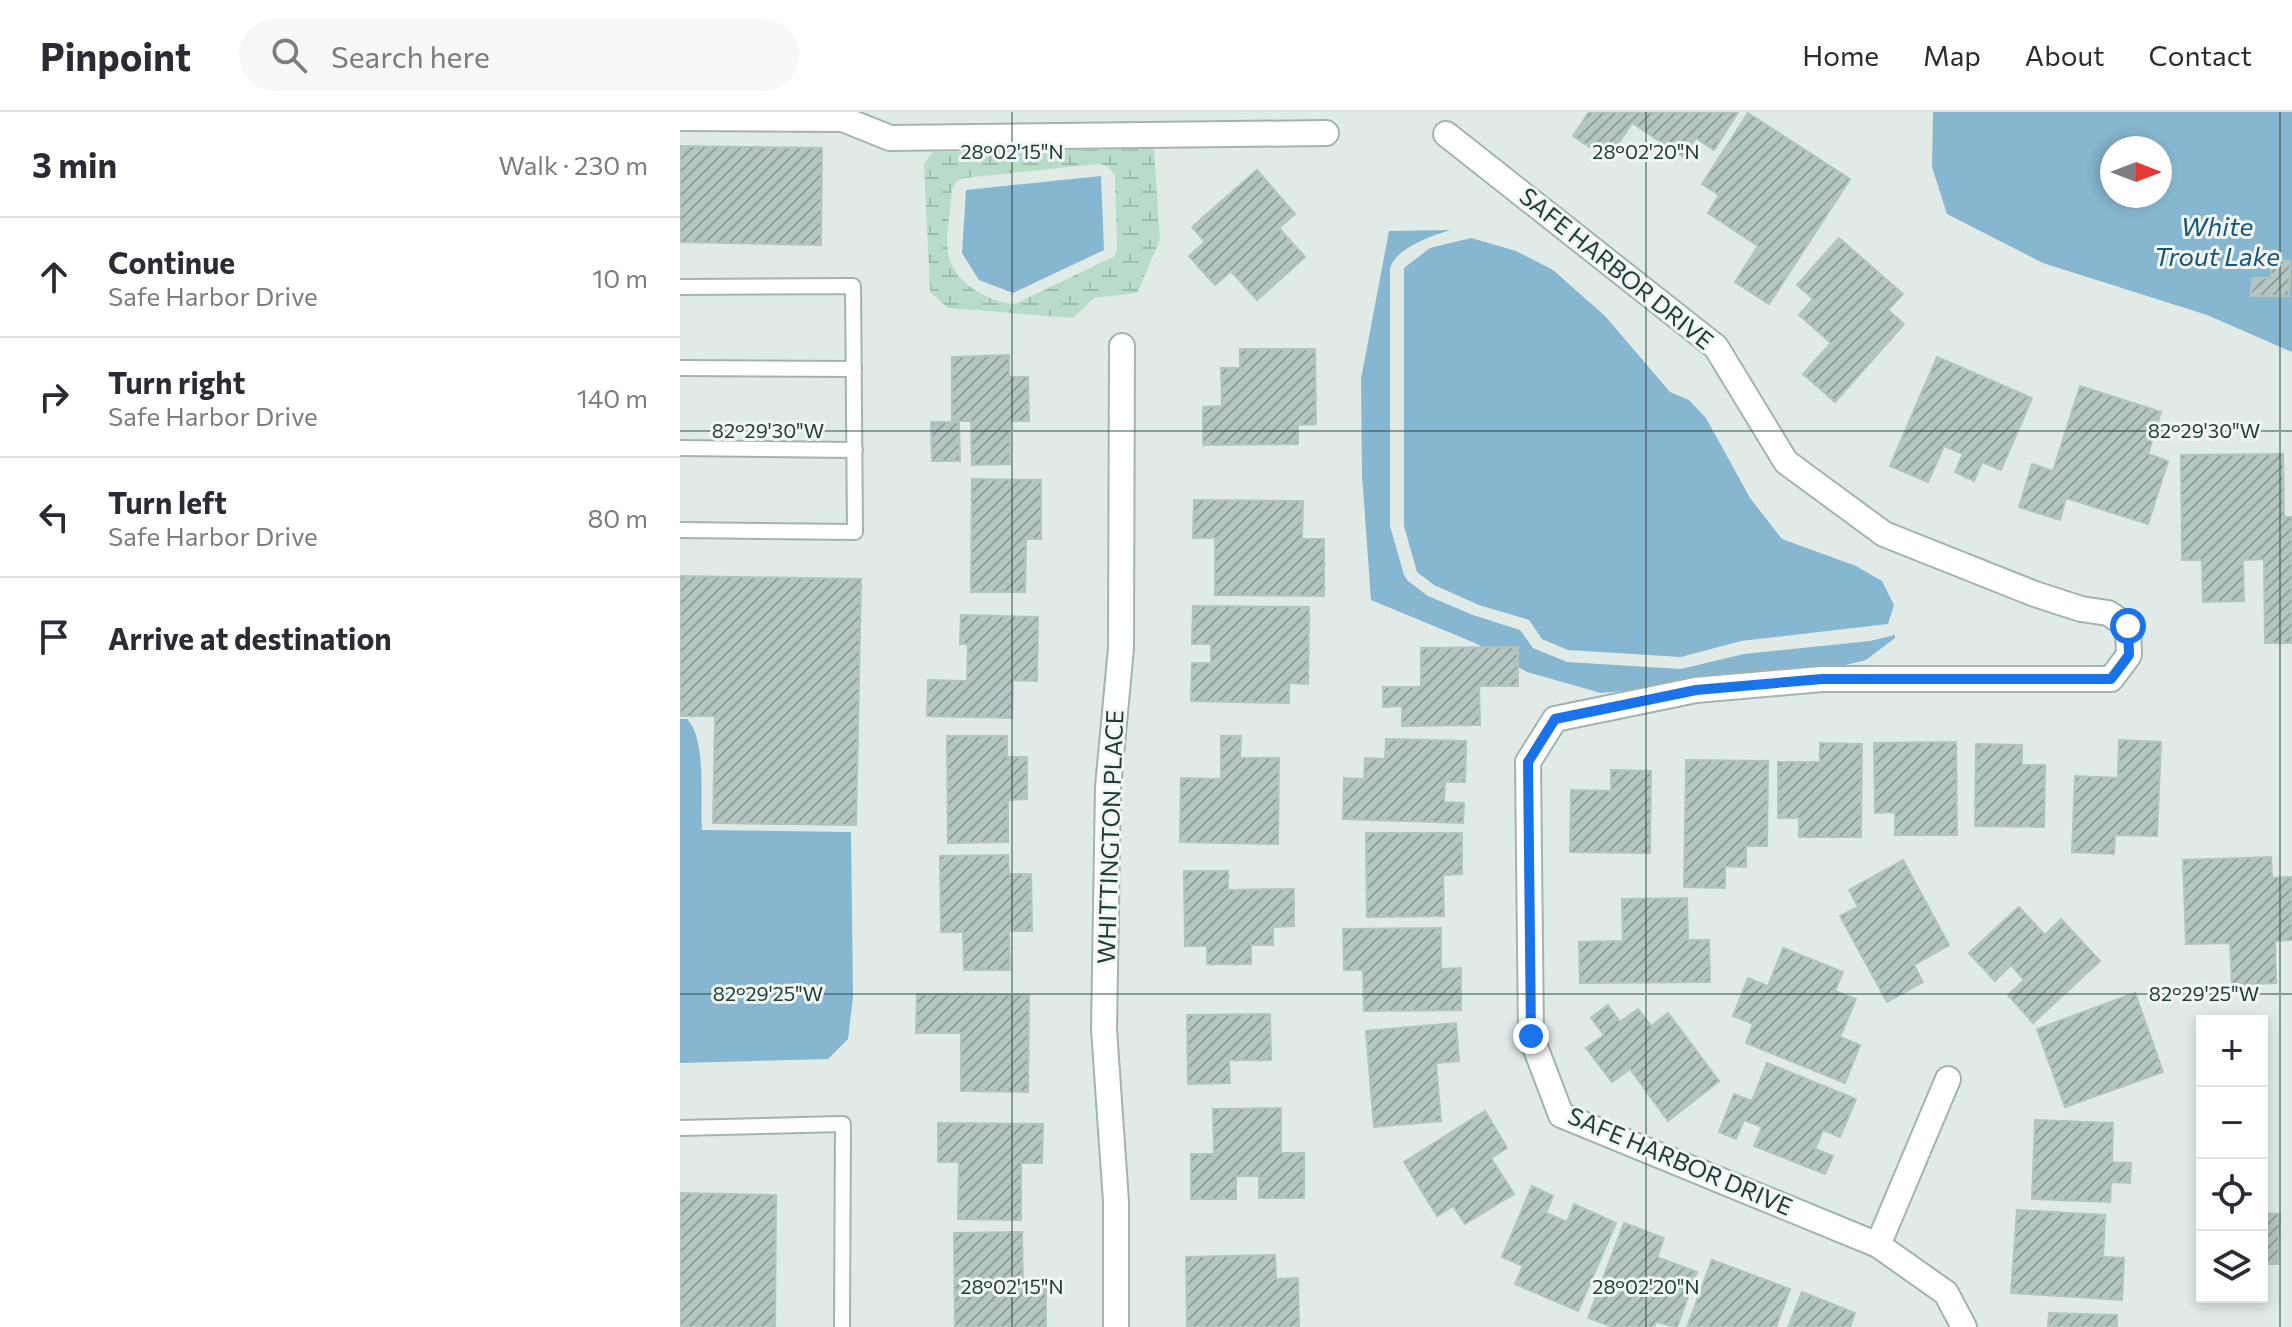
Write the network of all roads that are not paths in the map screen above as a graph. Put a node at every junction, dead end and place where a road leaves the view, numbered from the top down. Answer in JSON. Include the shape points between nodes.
{"nodes":[{"id":1,"x":680,"y":118,"type":"edge"},
{"id":2,"x":1326,"y":133,"type":"dead end"},
{"id":3,"x":1446,"y":134,"type":"dead end"},
{"id":4,"x":680,"y":287,"type":"edge"},
{"id":5,"x":1122,"y":346,"type":"dead end"},
{"id":6,"x":680,"y":368,"type":"edge"},
{"id":7,"x":854,"y":369,"type":"junction"},
{"id":8,"x":680,"y":448,"type":"edge"},
{"id":9,"x":855,"y":450,"type":"junction"},
{"id":10,"x":680,"y":530,"type":"edge"},
{"id":11,"x":1948,"y":1079,"type":"dead end"},
{"id":12,"x":680,"y":1128,"type":"edge"},
{"id":13,"x":1878,"y":1245,"type":"junction"},
{"id":14,"x":842,"y":1327,"type":"edge"},
{"id":15,"x":1116,"y":1327,"type":"edge"},
{"id":16,"x":1964,"y":1327,"type":"edge"}],
"edges":[{"from":1,"to":2,"type":"street","via":[[843,119],[890,138]]},
{"from":3,"to":13,"type":"street","name":"SAFE HARBOR DRIVE","via":[[1716,347],[1786,462],[1884,534],[2035,594],[2108,613],[2128,626],[2129,655],[2111,679],[1822,679],[1696,690],[1555,719],[1528,762],[1531,1036],[1561,1115]]},
{"from":4,"to":7,"type":"lane","via":[[853,286]]},
{"from":5,"to":15,"type":"street","name":"WHITTINGTON PLACE","via":[[1121,648],[1108,787],[1104,1029],[1116,1202]]},
{"from":6,"to":7,"type":"lane"},
{"from":7,"to":9,"type":"lane"},
{"from":8,"to":9,"type":"lane"},
{"from":9,"to":10,"type":"lane","via":[[855,532]]},
{"from":11,"to":13,"type":"street"},
{"from":12,"to":14,"type":"lane","via":[[843,1124]]},
{"from":13,"to":16,"type":"street","name":"SAFE HARBOR DRIVE","via":[[1946,1293]]}]}
